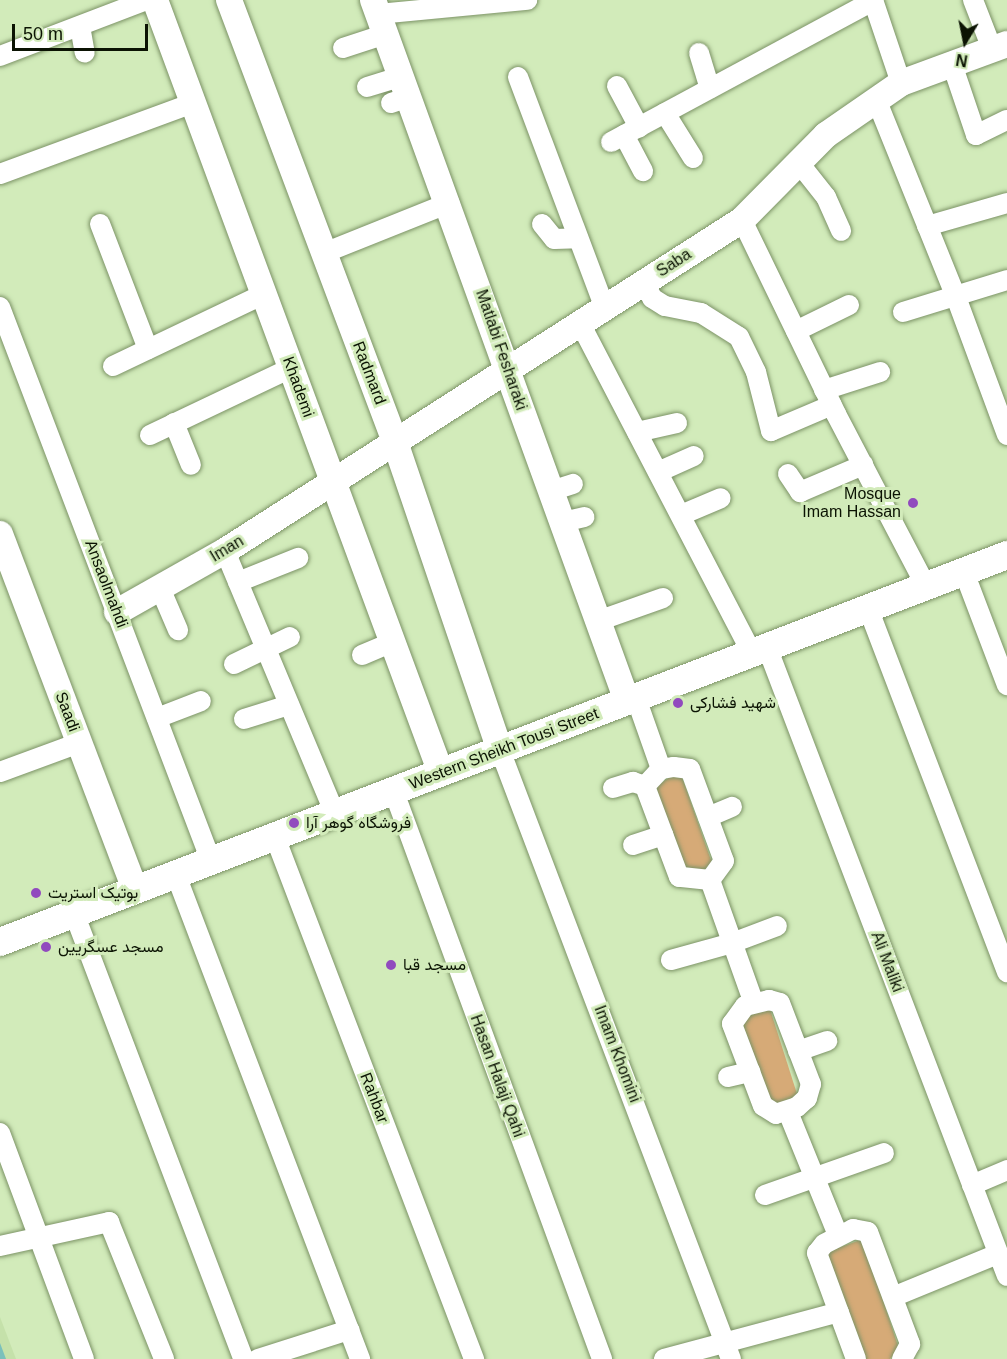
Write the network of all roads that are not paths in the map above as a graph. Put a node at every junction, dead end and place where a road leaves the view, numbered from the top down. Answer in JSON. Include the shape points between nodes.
{"nodes":[{"id":1,"x":147,"y":0,"type":"edge"},
{"id":2,"x":155,"y":0,"type":"edge"},
{"id":3,"x":228,"y":0,"type":"edge"},
{"id":4,"x":527,"y":0,"type":"edge"},
{"id":5,"x":873,"y":0,"type":"edge"},
{"id":6,"x":973,"y":0,"type":"edge"},
{"id":7,"x":379,"y":16,"type":"edge"},
{"id":8,"x":80,"y":26,"type":"junction"},
{"id":9,"x":999,"y":46,"type":"edge"},
{"id":10,"x":343,"y":48,"type":"dead end"},
{"id":11,"x":85,"y":53,"type":"dead end"},
{"id":12,"x":699,"y":53,"type":"dead end"},
{"id":13,"x":0,"y":56,"type":"edge"},
{"id":14,"x":952,"y":64,"type":"junction"},
{"id":15,"x":518,"y":77,"type":"dead end"},
{"id":16,"x":902,"y":83,"type":"junction"},
{"id":17,"x":617,"y":86,"type":"dead end"},
{"id":18,"x":367,"y":87,"type":"dead end"},
{"id":19,"x":710,"y":88,"type":"junction"},
{"id":20,"x":401,"y":92,"type":"junction"},
{"id":21,"x":876,"y":99,"type":"junction"},
{"id":22,"x":193,"y":103,"type":"junction"},
{"id":23,"x":665,"y":113,"type":"junction"},
{"id":24,"x":1007,"y":120,"type":"edge"},
{"id":25,"x":625,"y":134,"type":"junction"},
{"id":26,"x":693,"y":158,"type":"dead end"},
{"id":27,"x":799,"y":163,"type":"junction"},
{"id":28,"x":643,"y":171,"type":"dead end"},
{"id":29,"x":0,"y":174,"type":"edge"},
{"id":30,"x":449,"y":203,"type":"junction"},
{"id":31,"x":1007,"y":203,"type":"edge"},
{"id":32,"x":742,"y":220,"type":"junction"},
{"id":33,"x":100,"y":224,"type":"dead end"},
{"id":34,"x":542,"y":224,"type":"dead end"},
{"id":35,"x":927,"y":226,"type":"junction"},
{"id":36,"x":841,"y":231,"type":"dead end"},
{"id":37,"x":578,"y":238,"type":"junction"},
{"id":38,"x":324,"y":253,"type":"junction"},
{"id":39,"x":1007,"y":280,"type":"edge"},
{"id":40,"x":644,"y":282,"type":"junction"},
{"id":41,"x":264,"y":294,"type":"junction"},
{"id":42,"x":956,"y":297,"type":"junction"},
{"id":43,"x":849,"y":305,"type":"dead end"},
{"id":44,"x":0,"y":308,"type":"edge"},
{"id":45,"x":605,"y":308,"type":"junction"},
{"id":46,"x":903,"y":312,"type":"dead end"},
{"id":47,"x":580,"y":323,"type":"junction"},
{"id":48,"x":796,"y":331,"type":"junction"},
{"id":49,"x":148,"y":349,"type":"junction"},
{"id":50,"x":113,"y":366,"type":"dead end"},
{"id":51,"x":291,"y":368,"type":"junction"},
{"id":52,"x":508,"y":370,"type":"junction"},
{"id":53,"x":880,"y":372,"type":"dead end"},
{"id":54,"x":828,"y":398,"type":"junction"},
{"id":55,"x":174,"y":423,"type":"junction"},
{"id":56,"x":676,"y":423,"type":"dead end"},
{"id":57,"x":637,"y":432,"type":"junction"},
{"id":58,"x":150,"y":435,"type":"dead end"},
{"id":59,"x":1007,"y":435,"type":"edge"},
{"id":60,"x":395,"y":442,"type":"junction"},
{"id":61,"x":694,"y":456,"type":"dead end"},
{"id":62,"x":191,"y":465,"type":"dead end"},
{"id":63,"x":863,"y":465,"type":"junction"},
{"id":64,"x":658,"y":472,"type":"junction"},
{"id":65,"x":788,"y":474,"type":"dead end"},
{"id":66,"x":333,"y":482,"type":"junction"},
{"id":67,"x":721,"y":498,"type":"dead end"},
{"id":68,"x":681,"y":515,"type":"junction"},
{"id":69,"x":0,"y":534,"type":"edge"},
{"id":70,"x":225,"y":551,"type":"junction"},
{"id":71,"x":1007,"y":555,"type":"edge"},
{"id":72,"x":298,"y":558,"type":"dead end"},
{"id":73,"x":964,"y":572,"type":"junction"},
{"id":74,"x":238,"y":582,"type":"junction"},
{"id":75,"x":926,"y":586,"type":"junction"},
{"id":76,"x":160,"y":588,"type":"junction"},
{"id":77,"x":663,"y":598,"type":"dead end"},
{"id":78,"x":868,"y":608,"type":"junction"},
{"id":79,"x":117,"y":612,"type":"junction"},
{"id":80,"x":598,"y":621,"type":"junction"},
{"id":81,"x":178,"y":630,"type":"dead end"},
{"id":82,"x":290,"y":637,"type":"dead end"},
{"id":83,"x":392,"y":642,"type":"junction"},
{"id":84,"x":266,"y":649,"type":"junction"},
{"id":85,"x":759,"y":650,"type":"junction"},
{"id":86,"x":362,"y":655,"type":"dead end"},
{"id":87,"x":234,"y":664,"type":"dead end"},
{"id":88,"x":1007,"y":685,"type":"edge"},
{"id":89,"x":632,"y":699,"type":"junction"},
{"id":90,"x":201,"y":701,"type":"dead end"},
{"id":91,"x":289,"y":705,"type":"junction"},
{"id":92,"x":157,"y":718,"type":"junction"},
{"id":93,"x":244,"y":719,"type":"dead end"},
{"id":94,"x":79,"y":743,"type":"junction"},
{"id":95,"x":500,"y":750,"type":"junction"},
{"id":96,"x":660,"y":769,"type":"junction"},
{"id":97,"x":0,"y":772,"type":"edge"},
{"id":98,"x":441,"y":773,"type":"junction"},
{"id":99,"x":645,"y":786,"type":"junction"},
{"id":100,"x":613,"y":788,"type":"dead end"},
{"id":101,"x":394,"y":792,"type":"junction"},
{"id":102,"x":732,"y":807,"type":"dead end"},
{"id":103,"x":335,"y":814,"type":"junction"},
{"id":104,"x":708,"y":817,"type":"junction"},
{"id":105,"x":663,"y":835,"type":"junction"},
{"id":106,"x":275,"y":837,"type":"junction"},
{"id":107,"x":633,"y":845,"type":"dead end"},
{"id":108,"x":211,"y":861,"type":"junction"},
{"id":109,"x":176,"y":875,"type":"junction"},
{"id":110,"x":710,"y":880,"type":"junction"},
{"id":111,"x":135,"y":890,"type":"junction"},
{"id":112,"x":74,"y":913,"type":"junction"},
{"id":113,"x":777,"y":926,"type":"dead end"},
{"id":114,"x":0,"y":942,"type":"edge"},
{"id":115,"x":732,"y":943,"type":"junction"},
{"id":116,"x":671,"y":960,"type":"dead end"},
{"id":117,"x":1007,"y":972,"type":"edge"},
{"id":118,"x":753,"y":1001,"type":"junction"},
{"id":119,"x":827,"y":1041,"type":"dead end"},
{"id":120,"x":798,"y":1051,"type":"junction"},
{"id":121,"x":750,"y":1072,"type":"junction"},
{"id":122,"x":728,"y":1077,"type":"dead end"},
{"id":123,"x":788,"y":1112,"type":"junction"},
{"id":124,"x":0,"y":1133,"type":"edge"},
{"id":125,"x":884,"y":1153,"type":"dead end"},
{"id":126,"x":1007,"y":1170,"type":"edge"},
{"id":127,"x":815,"y":1179,"type":"junction"},
{"id":128,"x":972,"y":1185,"type":"junction"},
{"id":129,"x":765,"y":1195,"type":"dead end"},
{"id":130,"x":838,"y":1235,"type":"junction"},
{"id":131,"x":39,"y":1239,"type":"junction"},
{"id":132,"x":0,"y":1246,"type":"edge"},
{"id":133,"x":998,"y":1254,"type":"junction"},
{"id":134,"x":1007,"y":1276,"type":"edge"},
{"id":135,"x":893,"y":1297,"type":"junction"},
{"id":136,"x":839,"y":1312,"type":"junction"},
{"id":137,"x":349,"y":1330,"type":"junction"},
{"id":138,"x":728,"y":1351,"type":"edge"},
{"id":139,"x":84,"y":1359,"type":"edge"},
{"id":140,"x":164,"y":1359,"type":"edge"},
{"id":141,"x":243,"y":1359,"type":"edge"},
{"id":142,"x":258,"y":1359,"type":"edge"},
{"id":143,"x":360,"y":1359,"type":"edge"},
{"id":144,"x":474,"y":1359,"type":"edge"},
{"id":145,"x":602,"y":1359,"type":"edge"},
{"id":146,"x":664,"y":1359,"type":"edge"},
{"id":147,"x":856,"y":1359,"type":"edge"},
{"id":148,"x":902,"y":1359,"type":"edge"}],
"edges":[{"from":1,"to":8,"type":"street"},
{"from":2,"to":22,"type":"street","name":"Khademi"},
{"from":3,"to":38,"type":"street","name":"Radmard"},
{"from":4,"to":7,"type":"street"},
{"from":5,"to":16,"type":"street"},
{"from":5,"to":19,"type":"street"},
{"from":6,"to":9,"type":"street"},
{"from":7,"to":10,"type":"street"},
{"from":7,"to":20,"type":"street","name":"Matlabi Fesharaki"},
{"from":8,"to":11,"type":"street"},
{"from":8,"to":13,"type":"street"},
{"from":9,"to":14,"type":"street","name":"Saba"},
{"from":12,"to":19,"type":"street"},
{"from":14,"to":16,"type":"street","name":"Saba"},
{"from":14,"to":24,"type":"street","via":[[976,135]]},
{"from":15,"to":37,"type":"street"},
{"from":16,"to":21,"type":"street","name":"Saba"},
{"from":17,"to":25,"type":"street"},
{"from":18,"to":20,"type":"street"},
{"from":19,"to":23,"type":"street"},
{"from":20,"to":30,"type":"street","name":"Matlabi Fesharaki"},
{"from":21,"to":27,"type":"street","name":"Saba","via":[[826,135]]},
{"from":21,"to":35,"type":"street"},
{"from":22,"to":29,"type":"street"},
{"from":22,"to":41,"type":"street","name":"Khademi"},
{"from":23,"to":25,"type":"street"},
{"from":23,"to":26,"type":"street"},
{"from":25,"to":28,"type":"street"},
{"from":27,"to":32,"type":"street","name":"Saba"},
{"from":27,"to":36,"type":"street","via":[[826,197]]},
{"from":30,"to":38,"type":"street"},
{"from":30,"to":52,"type":"street","name":"Matlabi Fesharaki"},
{"from":31,"to":35,"type":"street"},
{"from":32,"to":40,"type":"street","name":"Saba"},
{"from":32,"to":48,"type":"street"},
{"from":33,"to":49,"type":"street"},
{"from":34,"to":37,"type":"street","via":[[554,239]]},
{"from":35,"to":42,"type":"street"},
{"from":37,"to":45,"type":"street"},
{"from":38,"to":60,"type":"street","name":"Radmard"},
{"from":39,"to":42,"type":"street"},
{"from":40,"to":45,"type":"street","name":"Saba"},
{"from":40,"to":54,"type":"street","via":[[652,298],[665,306],[701,313],[738,337],[756,372],[771,430]]},
{"from":41,"to":49,"type":"street"},
{"from":41,"to":51,"type":"street","name":"Khademi"},
{"from":42,"to":46,"type":"street"},
{"from":42,"to":59,"type":"street"},
{"from":43,"to":48,"type":"street"},
{"from":44,"to":79,"type":"street","name":"Ansaolmahdi"},
{"from":45,"to":47,"type":"street","name":"Saba"},
{"from":47,"to":52,"type":"street","name":"Saba"},
{"from":47,"to":57,"type":"street","name":"Ali Maliki"},
{"from":48,"to":54,"type":"street"},
{"from":49,"to":50,"type":"street"},
{"from":51,"to":55,"type":"street"},
{"from":51,"to":66,"type":"street","name":"Khademi"},
{"from":52,"to":60,"type":"street","name":"Saba"},
{"from":52,"to":80,"type":"street","name":"Matlabi Fesharaki","via":[[562,488]]},
{"from":53,"to":54,"type":"street"},
{"from":54,"to":63,"type":"street"},
{"from":55,"to":58,"type":"street"},
{"from":55,"to":62,"type":"street"},
{"from":56,"to":57,"type":"street"},
{"from":57,"to":64,"type":"street","name":"Ali Maliki"},
{"from":60,"to":66,"type":"street","name":"Saba"},
{"from":60,"to":95,"type":"street","name":"Radmard"},
{"from":61,"to":64,"type":"street"},
{"from":63,"to":65,"type":"street","via":[[800,492]]},
{"from":63,"to":75,"type":"street"},
{"from":64,"to":68,"type":"street","name":"Ali Maliki"},
{"from":66,"to":70,"type":"street","name":"Iman"},
{"from":66,"to":83,"type":"street","name":"Khademi"},
{"from":67,"to":68,"type":"street"},
{"from":68,"to":85,"type":"street","name":"Ali Maliki"},
{"from":69,"to":94,"type":"street","name":"Saadi"},
{"from":70,"to":74,"type":"street"},
{"from":70,"to":76,"type":"street","name":"Iman"},
{"from":71,"to":73,"type":"main road","name":"Western Sheikh Tousi Street"},
{"from":72,"to":74,"type":"street"},
{"from":73,"to":75,"type":"main road","name":"Western Sheikh Tousi Street"},
{"from":73,"to":88,"type":"street"},
{"from":74,"to":84,"type":"street"},
{"from":75,"to":78,"type":"main road","name":"Western Sheikh Tousi Street"},
{"from":76,"to":79,"type":"street","name":"Iman"},
{"from":76,"to":81,"type":"street"},
{"from":77,"to":80,"type":"street"},
{"from":78,"to":85,"type":"main road","name":"Western Sheikh Tousi Street"},
{"from":78,"to":117,"type":"street"},
{"from":79,"to":92,"type":"street","name":"Ansaolmahdi"},
{"from":80,"to":89,"type":"street","name":"Matlabi Fesharaki"},
{"from":82,"to":84,"type":"street"},
{"from":83,"to":86,"type":"street"},
{"from":83,"to":98,"type":"street","name":"Khademi"},
{"from":84,"to":87,"type":"street"},
{"from":84,"to":91,"type":"street"},
{"from":85,"to":89,"type":"main road","name":"Western Sheikh Tousi Street"},
{"from":85,"to":128,"type":"street","name":"Ali Maliki"},
{"from":89,"to":95,"type":"main road","name":"Western Sheikh Tousi Street"},
{"from":89,"to":96,"type":"street"},
{"from":90,"to":92,"type":"street"},
{"from":91,"to":93,"type":"street"},
{"from":91,"to":103,"type":"street"},
{"from":92,"to":108,"type":"street","name":"Ansaolmahdi"},
{"from":94,"to":97,"type":"street"},
{"from":94,"to":111,"type":"street","name":"Saadi"},
{"from":95,"to":98,"type":"main road","name":"Western Sheikh Tousi Street"},
{"from":95,"to":138,"type":"street","name":"Imam Khomini"},
{"from":96,"to":99,"type":"street"},
{"from":96,"to":104,"type":"street","via":[[690,768]]},
{"from":98,"to":101,"type":"main road","name":"Western Sheikh Tousi Street"},
{"from":99,"to":100,"type":"street","via":[[633,782]]},
{"from":99,"to":105,"type":"street"},
{"from":101,"to":103,"type":"main road","name":"Western Sheikh Tousi Street"},
{"from":101,"to":145,"type":"street","name":"Hasan Halaji Qahi"},
{"from":102,"to":104,"type":"street"},
{"from":103,"to":106,"type":"main road","name":"Western Sheikh Tousi Street"},
{"from":104,"to":110,"type":"street","via":[[724,861]]},
{"from":105,"to":107,"type":"street"},
{"from":105,"to":110,"type":"street","via":[[679,877]]},
{"from":106,"to":108,"type":"main road","name":"Western Sheikh Tousi Street"},
{"from":106,"to":144,"type":"street","name":"Rahbar"},
{"from":108,"to":109,"type":"main road","name":"Western Sheikh Tousi Street"},
{"from":109,"to":111,"type":"main road","name":"Western Sheikh Tousi Street"},
{"from":109,"to":137,"type":"street"},
{"from":110,"to":115,"type":"street"},
{"from":111,"to":112,"type":"main road","name":"Western Sheikh Tousi Street"},
{"from":112,"to":114,"type":"main road","name":"Western Sheikh Tousi Street"},
{"from":112,"to":141,"type":"street"},
{"from":113,"to":115,"type":"street"},
{"from":115,"to":116,"type":"street"},
{"from":115,"to":118,"type":"street"},
{"from":118,"to":120,"type":"street","via":[[780,1003]]},
{"from":118,"to":121,"type":"street","via":[[732,1024]]},
{"from":119,"to":120,"type":"street"},
{"from":120,"to":123,"type":"street","via":[[811,1084],[807,1098]]},
{"from":121,"to":122,"type":"street"},
{"from":121,"to":123,"type":"street","via":[[763,1106],[776,1114]]},
{"from":123,"to":127,"type":"street"},
{"from":124,"to":131,"type":"street"},
{"from":125,"to":127,"type":"street"},
{"from":126,"to":128,"type":"street"},
{"from":127,"to":129,"type":"street"},
{"from":127,"to":130,"type":"street"},
{"from":128,"to":133,"type":"street","name":"Ali Maliki"},
{"from":130,"to":135,"type":"street","via":[[853,1229],[868,1232]]},
{"from":130,"to":136,"type":"street","via":[[817,1253]]},
{"from":131,"to":132,"type":"street"},
{"from":131,"to":139,"type":"street"},
{"from":131,"to":140,"type":"street","via":[[109,1222]]},
{"from":133,"to":134,"type":"street","name":"Ali Maliki"},
{"from":133,"to":135,"type":"street"},
{"from":135,"to":148,"type":"street","via":[[910,1344]]},
{"from":136,"to":138,"type":"street"},
{"from":136,"to":147,"type":"street"},
{"from":137,"to":142,"type":"street"},
{"from":137,"to":143,"type":"street"},
{"from":138,"to":146,"type":"street"}]}
